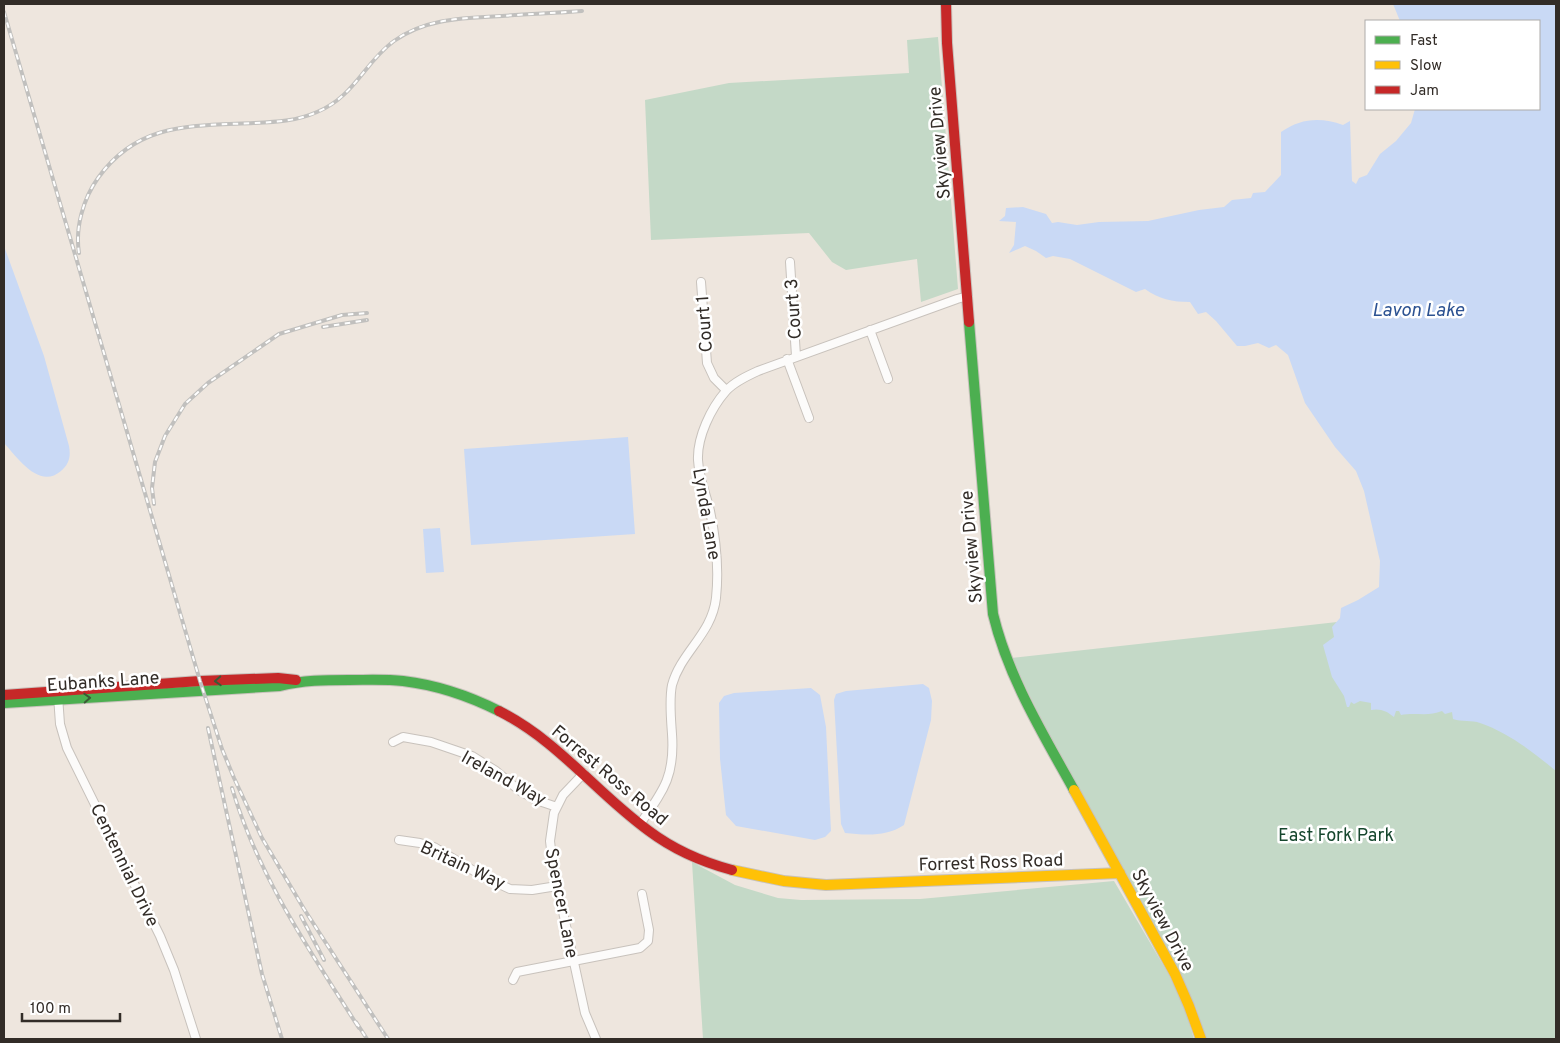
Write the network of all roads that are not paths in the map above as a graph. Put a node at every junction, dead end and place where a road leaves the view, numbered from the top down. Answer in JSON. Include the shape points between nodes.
{"nodes":[{"id":1,"x":946,"y":4,"type":"edge"},
{"id":2,"x":790,"y":262,"type":"dead end"},
{"id":3,"x":701,"y":282,"type":"dead end"},
{"id":4,"x":968,"y":296,"type":"junction"},
{"id":5,"x":870,"y":330,"type":"junction"},
{"id":6,"x":796,"y":356,"type":"junction"},
{"id":7,"x":787,"y":359,"type":"junction"},
{"id":8,"x":888,"y":379,"type":"dead end"},
{"id":9,"x":726,"y":390,"type":"junction"},
{"id":10,"x":809,"y":418,"type":"dead end"},
{"id":11,"x":202,"y":686,"type":"joint"},
{"id":12,"x":4,"y":695,"type":"edge"},
{"id":13,"x":58,"y":696,"type":"junction"},
{"id":14,"x":4,"y":703,"type":"edge"},
{"id":15,"x":393,"y":742,"type":"dead end"},
{"id":16,"x":584,"y":773,"type":"junction"},
{"id":17,"x":557,"y":807,"type":"junction"},
{"id":18,"x":640,"y":824,"type":"junction"},
{"id":19,"x":399,"y":840,"type":"dead end"},
{"id":20,"x":1120,"y":873,"type":"junction"},
{"id":21,"x":557,"y":886,"type":"junction"},
{"id":22,"x":642,"y":894,"type":"dead end"},
{"id":23,"x":574,"y":961,"type":"junction"},
{"id":24,"x":513,"y":980,"type":"dead end"},
{"id":25,"x":196,"y":1039,"type":"edge"},
{"id":26,"x":596,"y":1039,"type":"edge"},
{"id":27,"x":1200,"y":1039,"type":"edge"}],
"edges":[{"from":1,"to":4,"type":"street","name":"Skyview Drive"},
{"from":2,"to":6,"type":"street","name":"Court 3"},
{"from":3,"to":9,"type":"street","name":"Court 1","via":[[707,363],[717,382]]},
{"from":4,"to":5,"type":"street","name":"Lynda Lane"},
{"from":4,"to":20,"type":"street","name":"Skyview Drive","via":[[997,632],[1025,699]]},
{"from":5,"to":6,"type":"street","name":"Lynda Lane"},
{"from":5,"to":8,"type":"street"},
{"from":6,"to":7,"type":"street","name":"Lynda Lane"},
{"from":7,"to":9,"type":"street","name":"Lynda Lane","via":[[749,375]]},
{"from":7,"to":10,"type":"street"},
{"from":9,"to":18,"type":"street","name":"Lynda Lane","via":[[703,432],[698,458],[714,534],[717,582],[714,610],[709,625],[680,666],[672,685],[672,768],[663,790]]},
{"from":11,"to":13,"type":"street","name":"Eubanks Lane"},
{"from":11,"to":16,"type":"street","name":"Forrest Ross Road","via":[[397,680],[452,692],[521,724]]},
{"from":12,"to":13,"type":"street","name":"Eubanks Lane"},
{"from":13,"to":14,"type":"street","name":"Eubanks Lane"},
{"from":13,"to":25,"type":"street","name":"Centennial Drive","via":[[60,724],[67,748],[160,936]]},
{"from":15,"to":17,"type":"street","name":"Ireland Way","via":[[403,737],[431,742],[472,756],[520,791]]},
{"from":16,"to":17,"type":"street","name":"Spencer Lane","via":[[563,795]]},
{"from":16,"to":18,"type":"street","name":"Forrest Ross Road"},
{"from":17,"to":21,"type":"street","name":"Spencer Lane","via":[[550,841]]},
{"from":18,"to":20,"type":"street","name":"Forrest Ross Road","via":[[665,842],[719,866],[791,883]]},
{"from":19,"to":21,"type":"street","name":"Britain Way","via":[[434,847],[510,889]]},
{"from":20,"to":27,"type":"street","name":"Skyview Drive","via":[[1177,978]]},
{"from":21,"to":23,"type":"street","name":"Spencer Lane"},
{"from":22,"to":23,"type":"street","via":[[648,941],[640,948]]},
{"from":23,"to":24,"type":"street","via":[[517,972]]},
{"from":23,"to":26,"type":"street","name":"Spencer Lane","via":[[585,1013]]}]}
